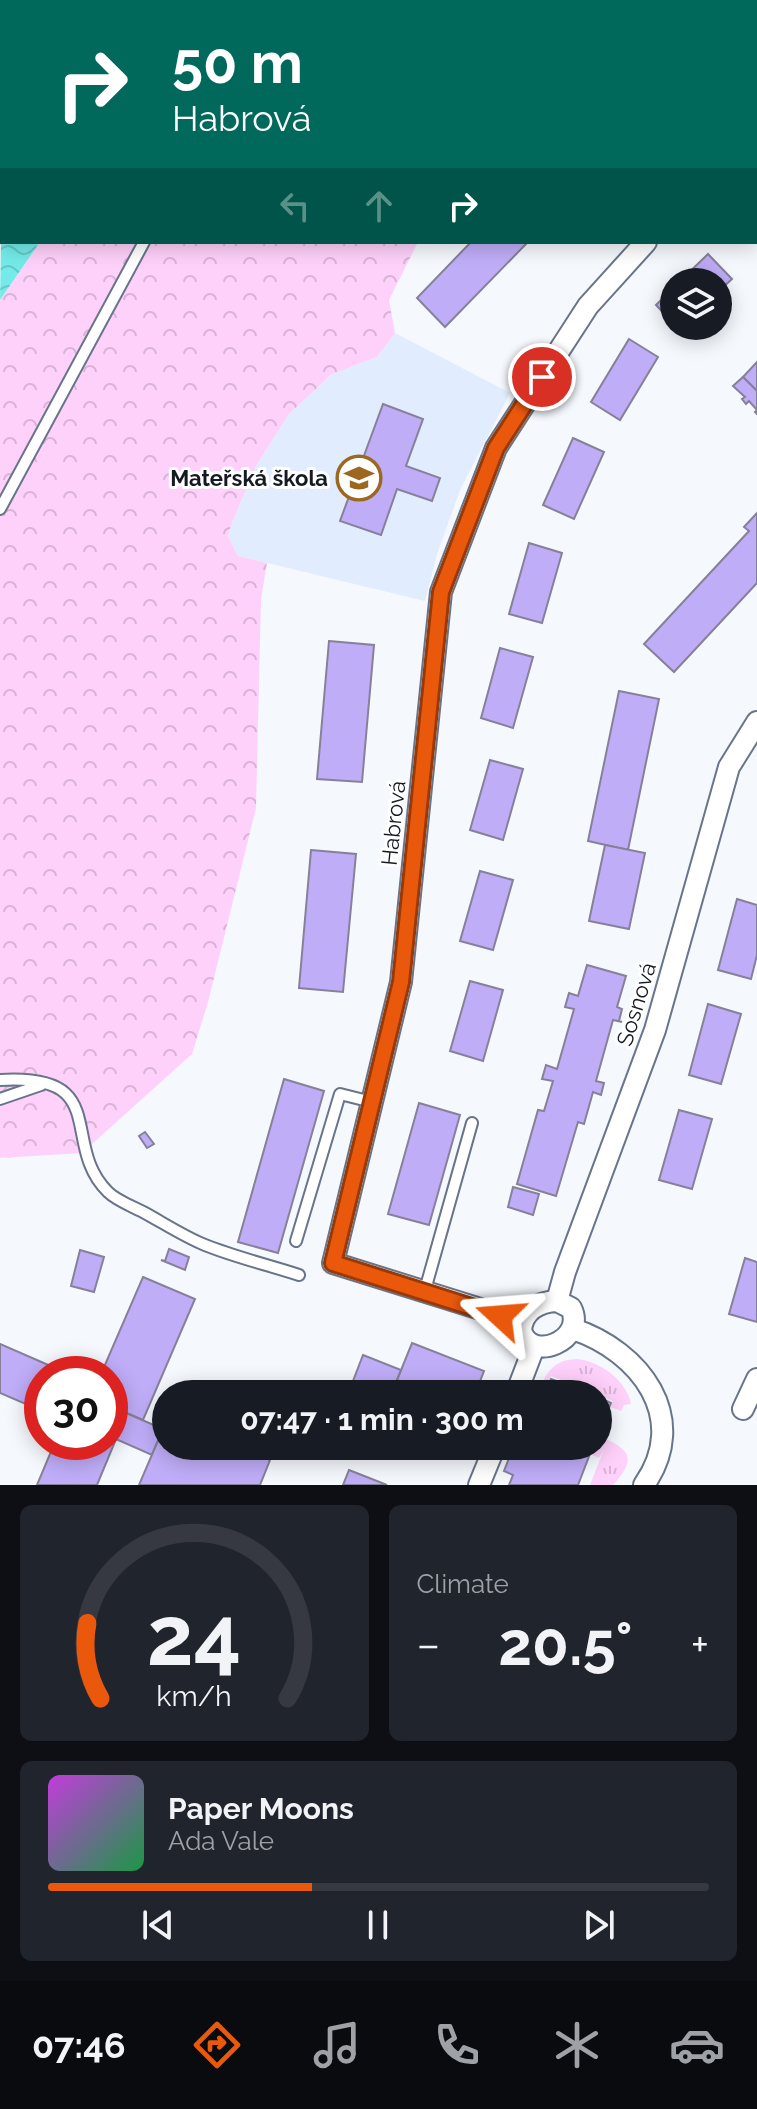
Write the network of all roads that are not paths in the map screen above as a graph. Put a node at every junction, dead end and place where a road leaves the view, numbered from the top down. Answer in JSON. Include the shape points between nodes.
{"nodes":[{"id":1,"x":143,"y":244,"type":"edge"},
{"id":2,"x":644,"y":244,"type":"edge"},
{"id":3,"x":0,"y":509,"type":"edge"},
{"id":4,"x":757,"y":722,"type":"edge"},
{"id":5,"x":0,"y":1080,"type":"edge"},
{"id":6,"x":47,"y":1084,"type":"junction"},
{"id":7,"x":0,"y":1099,"type":"edge"},
{"id":8,"x":372,"y":1102,"type":"junction"},
{"id":9,"x":472,"y":1123,"type":"dead end"},
{"id":10,"x":296,"y":1241,"type":"dead end"},
{"id":11,"x":299,"y":1275,"type":"dead end"},
{"id":12,"x":425,"y":1290,"type":"junction"},
{"id":13,"x":557,"y":1301,"type":"junction"},
{"id":14,"x":522,"y":1322,"type":"junction"},
{"id":15,"x":573,"y":1329,"type":"junction"},
{"id":16,"x":534,"y":1347,"type":"junction"},
{"id":17,"x":757,"y":1379,"type":"edge"},
{"id":18,"x":521,"y":1380,"type":"edge"},
{"id":19,"x":743,"y":1409,"type":"dead end"},
{"id":20,"x":489,"y":1460,"type":"edge"},
{"id":21,"x":479,"y":1485,"type":"edge"},
{"id":22,"x":644,"y":1485,"type":"edge"}],
"edges":[{"from":1,"to":3,"type":"lane"},
{"from":2,"to":8,"type":"street","name":"Habrová","via":[[588,306],[496,448],[441,592],[401,982]]},
{"from":4,"to":13,"type":"street","name":"Sosnová","via":[[729,767],[655,1030]]},
{"from":5,"to":6,"type":"lane"},
{"from":6,"to":7,"type":"lane"},
{"from":6,"to":11,"type":"lane","via":[[73,1101],[92,1171],[109,1194],[203,1244]]},
{"from":8,"to":10,"type":"lane","via":[[340,1094]]},
{"from":8,"to":12,"type":"street","name":"Habrová","via":[[333,1263]]},
{"from":9,"to":12,"type":"lane"},
{"from":12,"to":14,"type":"street","name":"Habrová"},
{"from":13,"to":14,"type":"street","via":[[533,1308]]},
{"from":13,"to":15,"type":"street","via":[[571,1308]]},
{"from":14,"to":16,"type":"street","via":[[522,1335]]},
{"from":15,"to":16,"type":"street","via":[[558,1343]]},
{"from":15,"to":22,"type":"street","via":[[619,1351],[652,1390],[661,1437]]},
{"from":16,"to":18,"type":"street"},
{"from":17,"to":19,"type":"street"},
{"from":20,"to":21,"type":"street"}]}
